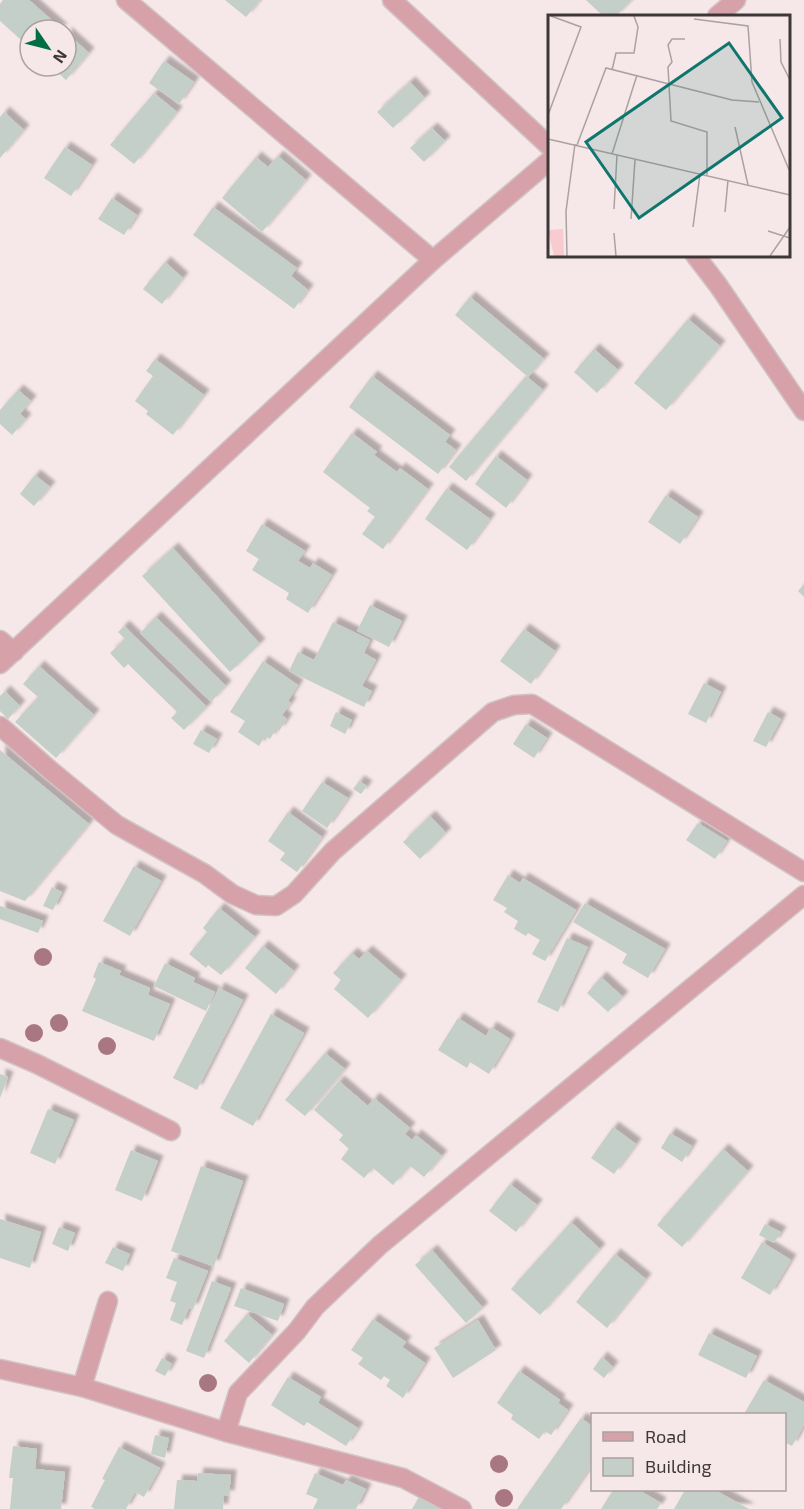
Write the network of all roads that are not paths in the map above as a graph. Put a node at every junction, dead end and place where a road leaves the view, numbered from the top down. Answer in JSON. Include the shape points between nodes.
{"nodes":[{"id":1,"x":126,"y":0,"type":"edge"},
{"id":2,"x":392,"y":0,"type":"edge"},
{"id":3,"x":736,"y":0,"type":"edge"},
{"id":4,"x":718,"y":15,"type":"edge"},
{"id":5,"x":548,"y":145,"type":"edge"},
{"id":6,"x":548,"y":162,"type":"edge"},
{"id":7,"x":696,"y":256,"type":"edge"},
{"id":8,"x":433,"y":260,"type":"junction"},
{"id":9,"x":804,"y":411,"type":"edge"},
{"id":10,"x":5,"y":652,"type":"edge"},
{"id":11,"x":0,"y":726,"type":"edge"},
{"id":12,"x":804,"y":872,"type":"edge"},
{"id":13,"x":804,"y":895,"type":"edge"},
{"id":14,"x":0,"y":1048,"type":"edge"},
{"id":15,"x":171,"y":1131,"type":"dead end"},
{"id":16,"x":108,"y":1300,"type":"dead end"},
{"id":17,"x":0,"y":1369,"type":"edge"},
{"id":18,"x":82,"y":1387,"type":"junction"},
{"id":19,"x":226,"y":1432,"type":"junction"},
{"id":20,"x":462,"y":1509,"type":"edge"}],
"edges":[{"from":1,"to":8,"type":"street"},
{"from":2,"to":5,"type":"street"},
{"from":3,"to":4,"type":"street"},
{"from":6,"to":8,"type":"street"},
{"from":7,"to":9,"type":"street"},
{"from":8,"to":10,"type":"street"},
{"from":11,"to":12,"type":"street","via":[[117,825],[256,905],[276,906],[294,894],[333,851],[493,712],[514,705],[532,704]]},
{"from":13,"to":19,"type":"street","via":[[380,1245],[315,1307],[237,1393]]},
{"from":14,"to":15,"type":"street"},
{"from":16,"to":18,"type":"street"},
{"from":17,"to":18,"type":"street"},
{"from":18,"to":19,"type":"street"},
{"from":19,"to":20,"type":"street","via":[[403,1478]]}]}
